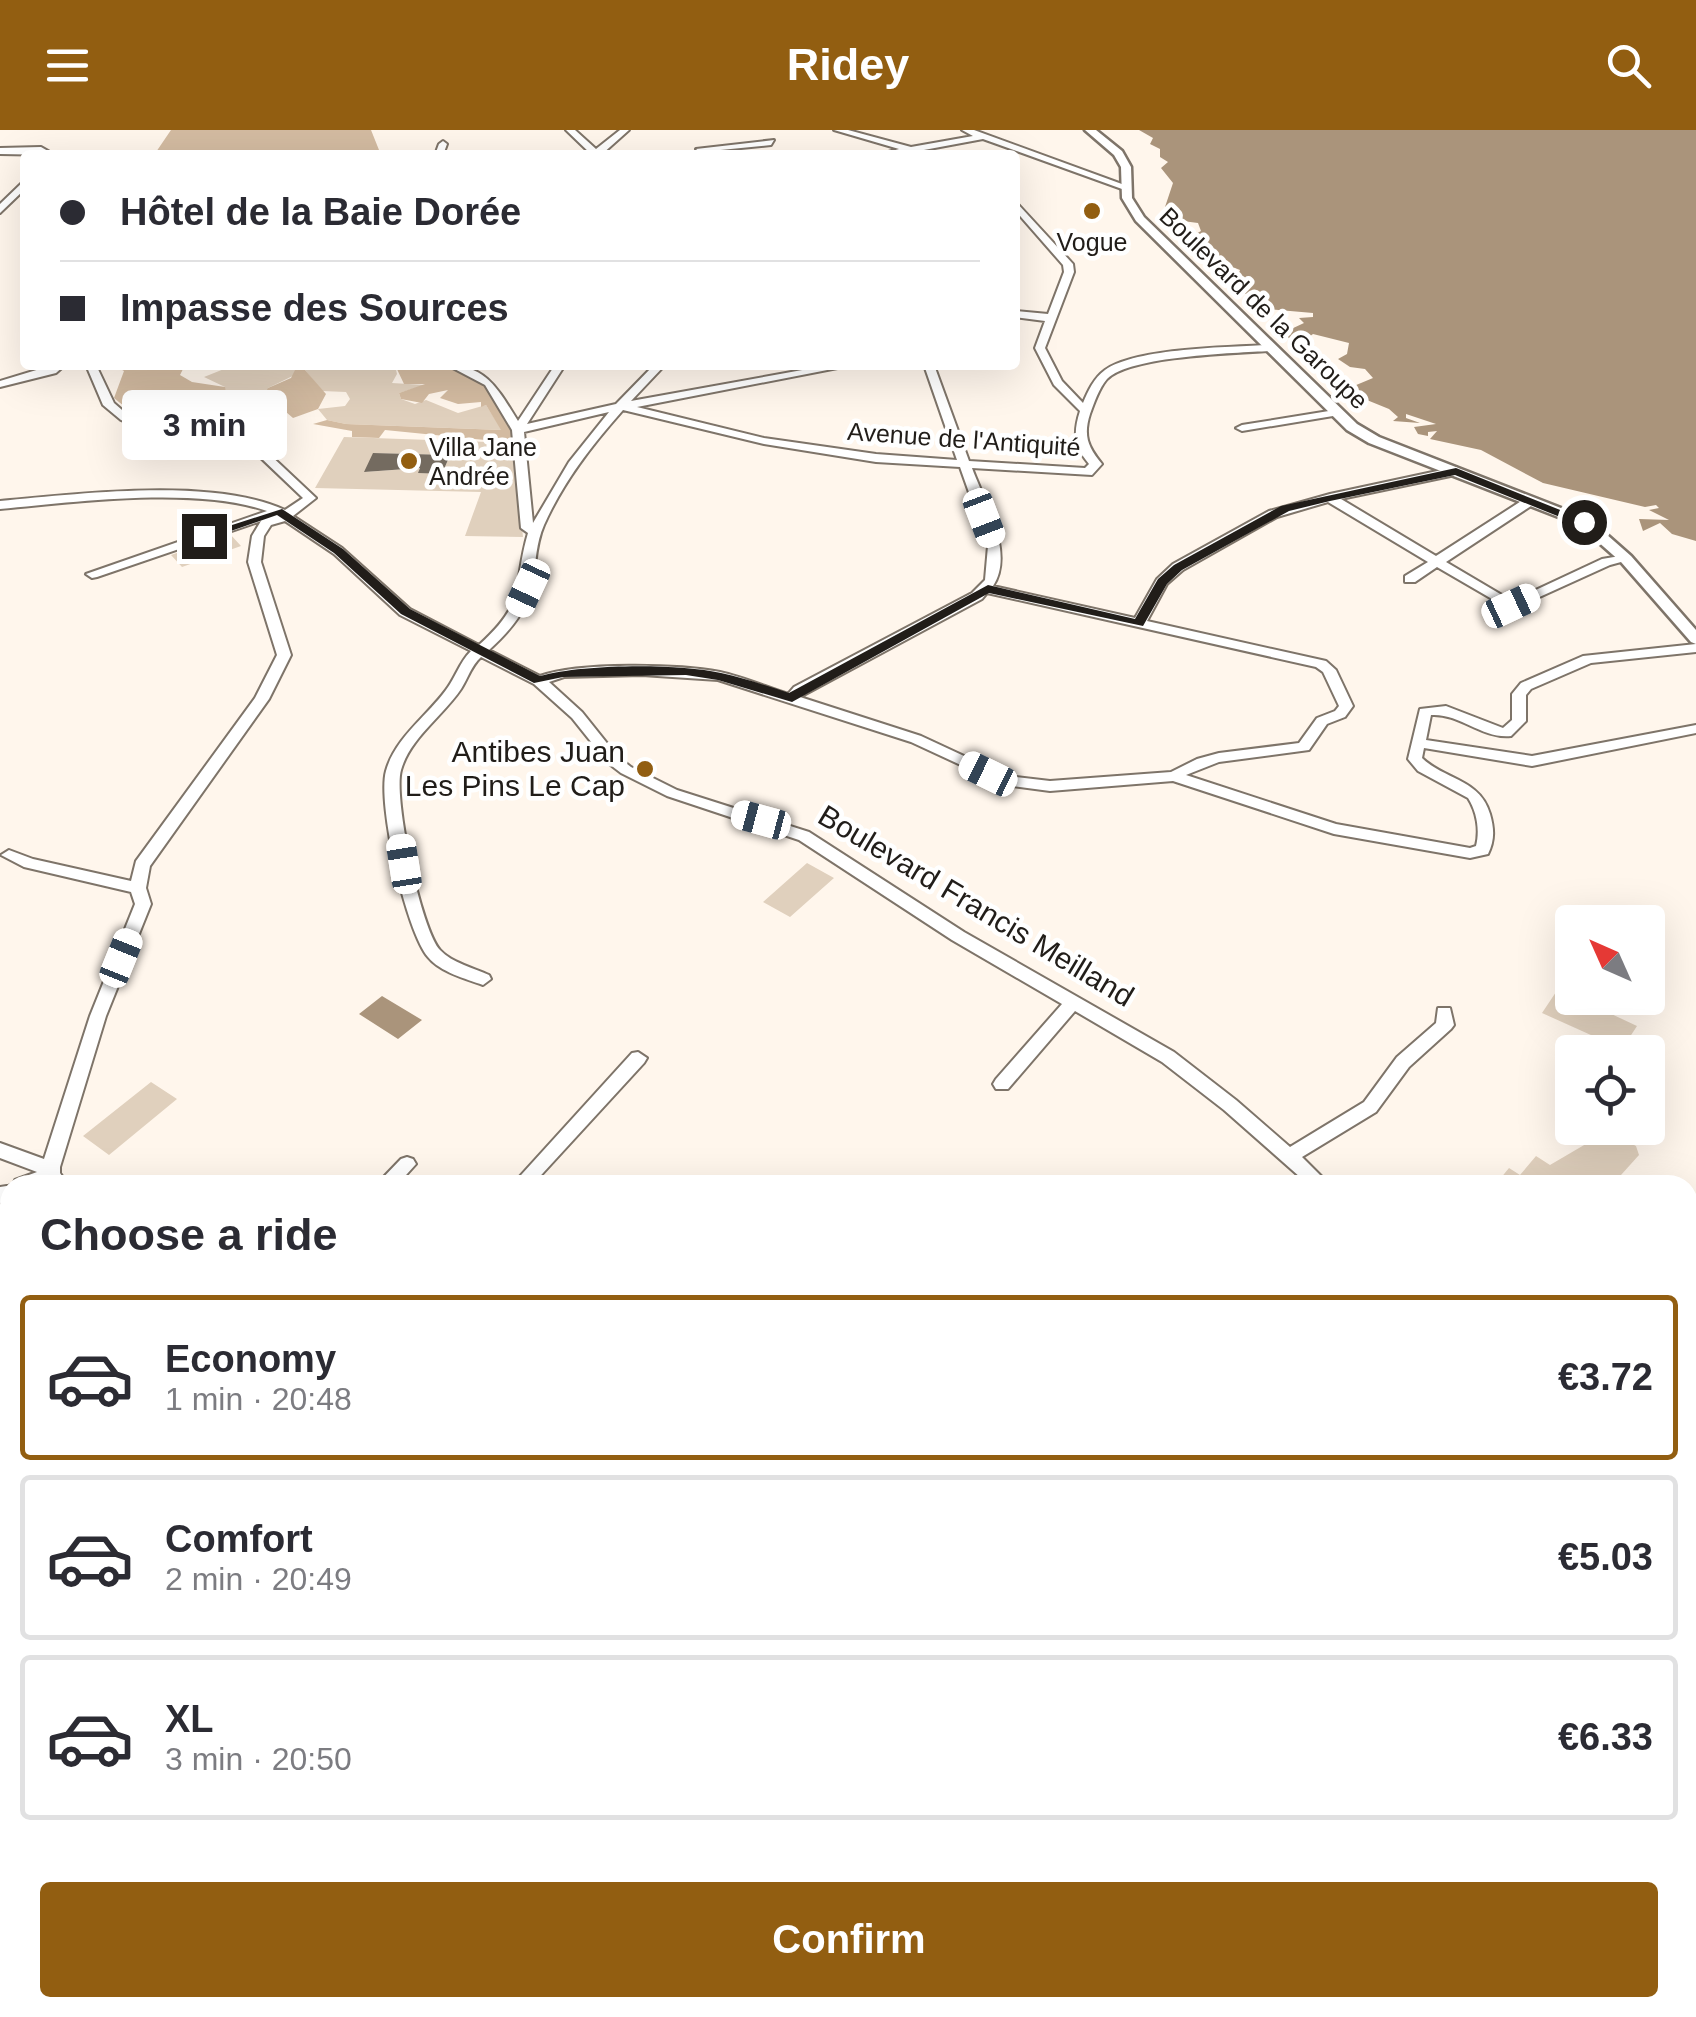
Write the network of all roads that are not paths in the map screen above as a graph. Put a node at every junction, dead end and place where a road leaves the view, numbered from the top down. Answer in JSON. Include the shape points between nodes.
{"nodes":[{"id":1,"x":570,"y":130,"type":"edge"},
{"id":2,"x":625,"y":130,"type":"edge"},
{"id":3,"x":767,"y":130,"type":"edge"},
{"id":4,"x":838,"y":130,"type":"edge"},
{"id":5,"x":966,"y":130,"type":"edge"},
{"id":6,"x":1090,"y":130,"type":"edge"},
{"id":7,"x":985,"y":136,"type":"junction"},
{"id":8,"x":770,"y":142,"type":"junction"},
{"id":9,"x":1002,"y":142,"type":"junction"},
{"id":10,"x":700,"y":149,"type":"dead end"},
{"id":11,"x":591,"y":150,"type":"edge"},
{"id":12,"x":602,"y":150,"type":"edge"},
{"id":13,"x":773,"y":150,"type":"edge"},
{"id":14,"x":907,"y":150,"type":"edge"},
{"id":15,"x":923,"y":150,"type":"edge"},
{"id":16,"x":999,"y":150,"type":"edge"},
{"id":17,"x":1125,"y":187,"type":"junction"},
{"id":18,"x":5,"y":198,"type":"edge"},
{"id":19,"x":0,"y":210,"type":"edge"},
{"id":20,"x":1020,"y":210,"type":"edge"},
{"id":21,"x":1020,"y":315,"type":"edge"},
{"id":22,"x":1050,"y":318,"type":"junction"},
{"id":23,"x":1268,"y":348,"type":"junction"},
{"id":24,"x":54,"y":370,"type":"edge"},
{"id":25,"x":93,"y":370,"type":"edge"},
{"id":26,"x":462,"y":370,"type":"edge"},
{"id":27,"x":557,"y":370,"type":"edge"},
{"id":28,"x":655,"y":370,"type":"edge"},
{"id":29,"x":820,"y":370,"type":"edge"},
{"id":30,"x":931,"y":370,"type":"edge"},
{"id":31,"x":0,"y":384,"type":"edge"},
{"id":32,"x":620,"y":406,"type":"junction"},
{"id":33,"x":1086,"y":410,"type":"junction"},
{"id":34,"x":1335,"y":413,"type":"junction"},
{"id":35,"x":1242,"y":428,"type":"dead end"},
{"id":36,"x":518,"y":430,"type":"junction"},
{"id":37,"x":962,"y":462,"type":"junction"},
{"id":38,"x":1456,"y":471,"type":"junction"},
{"id":39,"x":1330,"y":498,"type":"junction"},
{"id":40,"x":1530,"y":502,"type":"junction"},
{"id":41,"x":0,"y":505,"type":"edge"},
{"id":42,"x":282,"y":514,"type":"junction"},
{"id":43,"x":535,"y":532,"type":"junction"},
{"id":44,"x":1626,"y":559,"type":"junction"},
{"id":45,"x":1438,"y":563,"type":"junction"},
{"id":46,"x":92,"y":574,"type":"dead end"},
{"id":47,"x":1410,"y":579,"type":"dead end"},
{"id":48,"x":988,"y":589,"type":"junction"},
{"id":49,"x":1139,"y":623,"type":"junction"},
{"id":50,"x":1696,"y":639,"type":"edge"},
{"id":51,"x":1696,"y":648,"type":"edge"},
{"id":52,"x":482,"y":651,"type":"junction"},
{"id":53,"x":539,"y":680,"type":"junction"},
{"id":54,"x":792,"y":698,"type":"junction"},
{"id":55,"x":1696,"y":729,"type":"edge"},
{"id":56,"x":1418,"y":744,"type":"junction"},
{"id":57,"x":1174,"y":776,"type":"junction"},
{"id":58,"x":8,"y":855,"type":"dead end"},
{"id":59,"x":138,"y":888,"type":"junction"},
{"id":60,"x":483,"y":979,"type":"dead end"},
{"id":61,"x":1074,"y":1002,"type":"junction"},
{"id":62,"x":1444,"y":1012,"type":"dead end"},
{"id":63,"x":638,"y":1058,"type":"dead end"},
{"id":64,"x":1002,"y":1084,"type":"dead end"},
{"id":65,"x":0,"y":1150,"type":"edge"},
{"id":66,"x":1289,"y":1156,"type":"junction"},
{"id":67,"x":407,"y":1164,"type":"dead end"},
{"id":68,"x":52,"y":1175,"type":"edge"},
{"id":69,"x":54,"y":1175,"type":"edge"},
{"id":70,"x":395,"y":1175,"type":"edge"},
{"id":71,"x":530,"y":1175,"type":"edge"},
{"id":72,"x":1310,"y":1175,"type":"edge"}],
"edges":[{"from":1,"to":11,"type":"street"},
{"from":2,"to":12,"type":"street"},
{"from":3,"to":8,"type":"street"},
{"from":4,"to":14,"type":"street"},
{"from":5,"to":7,"type":"street"},
{"from":6,"to":17,"type":"street","name":"Boulevard de la Garoupe","via":[[1118,153]]},
{"from":7,"to":9,"type":"street"},
{"from":7,"to":15,"type":"street"},
{"from":8,"to":10,"type":"street"},
{"from":8,"to":13,"type":"street"},
{"from":9,"to":16,"type":"street"},
{"from":9,"to":17,"type":"street"},
{"from":17,"to":23,"type":"street","name":"Boulevard de la Garoupe","via":[[1140,220]]},
{"from":18,"to":19,"type":"street"},
{"from":20,"to":22,"type":"street","via":[[1068,264]]},
{"from":21,"to":22,"type":"street"},
{"from":22,"to":33,"type":"street","via":[[1044,359]]},
{"from":23,"to":33,"type":"street","name":"Avenue de l'Antiquité","via":[[1117,366]]},
{"from":23,"to":34,"type":"street","name":"Boulevard de la Garoupe"},
{"from":24,"to":31,"type":"street"},
{"from":25,"to":42,"type":"street","via":[[108,405],[126,418],[150,428],[244,436],[310,498]]},
{"from":26,"to":36,"type":"street","via":[[489,383]]},
{"from":27,"to":36,"type":"street"},
{"from":28,"to":32,"type":"street"},
{"from":29,"to":32,"type":"street"},
{"from":30,"to":37,"type":"street"},
{"from":32,"to":36,"type":"street"},
{"from":32,"to":37,"type":"street","name":"Avenue de l'Antiquité","via":[[764,441],[876,458]]},
{"from":32,"to":43,"type":"street","via":[[563,480]]},
{"from":33,"to":37,"type":"street","name":"Avenue de l'Antiquité","via":[[1078,433],[1096,464],[1088,472]]},
{"from":34,"to":35,"type":"street"},
{"from":34,"to":38,"type":"street","name":"Boulevard de la Garoupe","via":[[1374,440]]},
{"from":36,"to":43,"type":"street","via":[[527,528]]},
{"from":37,"to":48,"type":"street","via":[[994,546]]},
{"from":38,"to":39,"type":"street"},
{"from":38,"to":40,"type":"street","name":"Boulevard de la Garoupe"},
{"from":39,"to":45,"type":"street"},
{"from":39,"to":49,"type":"street","via":[[1285,509],[1178,567]]},
{"from":40,"to":44,"type":"street","name":"Boulevard de la Garoupe","via":[[1584,522]]},
{"from":40,"to":45,"type":"street"},
{"from":41,"to":42,"type":"street","name":"Boulevard Francis Meilland","via":[[108,495],[198,496],[253,502]]},
{"from":42,"to":46,"type":"street"},
{"from":42,"to":52,"type":"street","name":"Boulevard Francis Meilland","via":[[338,551],[405,612]]},
{"from":42,"to":59,"type":"street","via":[[263,530],[253,570],[284,656],[262,699],[142,865]]},
{"from":43,"to":52,"type":"street","via":[[528,588]]},
{"from":44,"to":45,"type":"street","via":[[1511,606]]},
{"from":44,"to":50,"type":"street","name":"Boulevard de la Garoupe"},
{"from":45,"to":47,"type":"street"},
{"from":48,"to":49,"type":"street"},
{"from":48,"to":54,"type":"street"},
{"from":49,"to":57,"type":"street","via":[[1320,664],[1346,706],[1322,721],[1304,746],[1185,768]]},
{"from":51,"to":56,"type":"street","via":[[1588,659],[1526,686],[1519,694],[1520,721],[1506,733],[1435,708],[1425,712]]},
{"from":52,"to":53,"type":"street","name":"Boulevard Francis Meilland"},
{"from":52,"to":60,"type":"street","via":[[392,774],[408,889],[429,946]]},
{"from":53,"to":54,"type":"street","via":[[686,672]]},
{"from":53,"to":61,"type":"street","name":"Boulevard Francis Meilland","via":[[626,770],[672,793],[804,836]]},
{"from":54,"to":57,"type":"street","via":[[1021,784]]},
{"from":55,"to":56,"type":"street","via":[[1532,762]]},
{"from":56,"to":57,"type":"street","via":[[1421,767],[1458,782],[1481,804],[1483,850],[1334,829]]},
{"from":58,"to":59,"type":"street"},
{"from":59,"to":69,"type":"street","via":[[142,904],[98,1016]]},
{"from":61,"to":64,"type":"street"},
{"from":61,"to":66,"type":"street","name":"Boulevard Francis Meilland","via":[[1168,1058]]},
{"from":62,"to":66,"type":"street","via":[[1445,1026],[1403,1062],[1370,1107]]},
{"from":63,"to":71,"type":"street"},
{"from":65,"to":68,"type":"street"},
{"from":66,"to":72,"type":"street","name":"Boulevard Francis Meilland"},
{"from":67,"to":70,"type":"street"}]}
